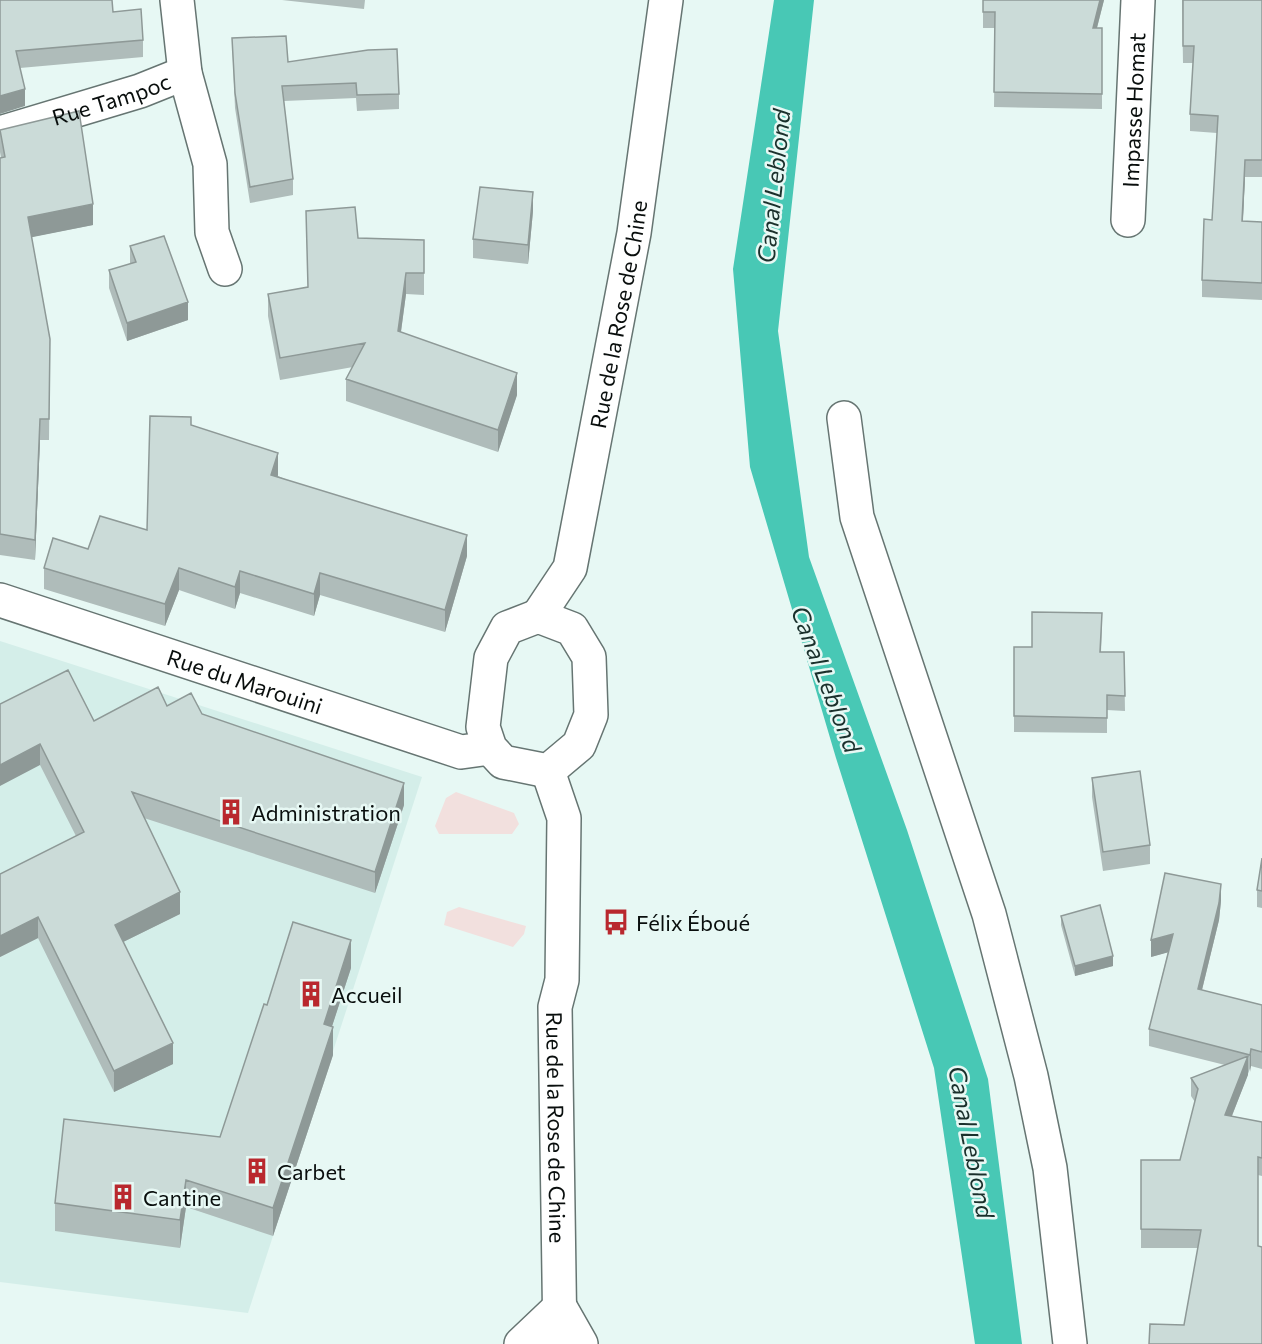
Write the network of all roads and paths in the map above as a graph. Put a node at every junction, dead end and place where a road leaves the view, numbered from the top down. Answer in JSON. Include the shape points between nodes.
{"nodes":[{"id":1,"x":177,"y":0,"type":"edge"},
{"id":2,"x":666,"y":0,"type":"edge"},
{"id":3,"x":1138,"y":0,"type":"edge"},
{"id":4,"x":185,"y":73,"type":"junction"},
{"id":5,"x":0,"y":133,"type":"edge"},
{"id":6,"x":1128,"y":220,"type":"dead end"},
{"id":7,"x":225,"y":269,"type":"dead end"},
{"id":8,"x":844,"y":418,"type":"dead end"},
{"id":9,"x":0,"y":600,"type":"edge"},
{"id":10,"x":538,"y":616,"type":"junction"},
{"id":11,"x":490,"y":748,"type":"junction"},
{"id":12,"x":548,"y":771,"type":"junction"},
{"id":13,"x":560,"y":1307,"type":"junction"},
{"id":14,"x":521,"y":1344,"type":"edge"},
{"id":15,"x":560,"y":1344,"type":"edge"},
{"id":16,"x":581,"y":1344,"type":"edge"},
{"id":17,"x":1070,"y":1344,"type":"edge"}],
"edges":[{"from":1,"to":4,"type":"street"},
{"from":2,"to":10,"type":"street","name":"Rue de la Rose de Chine","via":[[634,233],[570,568]]},
{"from":3,"to":6,"type":"street","name":"Impasse Homat"},
{"from":4,"to":5,"type":"street","name":"Rue Tampoc","via":[[140,91]]},
{"from":4,"to":7,"type":"street","via":[[210,164],[212,232]]},
{"from":8,"to":17,"type":"street","via":[[857,517],[989,914],[1031,1076],[1050,1168]]},
{"from":9,"to":11,"type":"street","name":"Rue du Marouini","via":[[461,752]]},
{"from":10,"to":11,"type":"street","via":[[507,628],[491,658],[483,727]]},
{"from":10,"to":12,"type":"street","via":[[572,628],[589,657],[591,715],[579,745]]},
{"from":11,"to":12,"type":"street","via":[[503,762]]},
{"from":12,"to":13,"type":"street","name":"Rue de la Rose de Chine","via":[[564,818],[562,980],[555,1007]]},
{"from":13,"to":14,"type":"street"},
{"from":13,"to":15,"type":"street","name":"Rue de la Rose de Chine"},
{"from":13,"to":16,"type":"street"}]}
